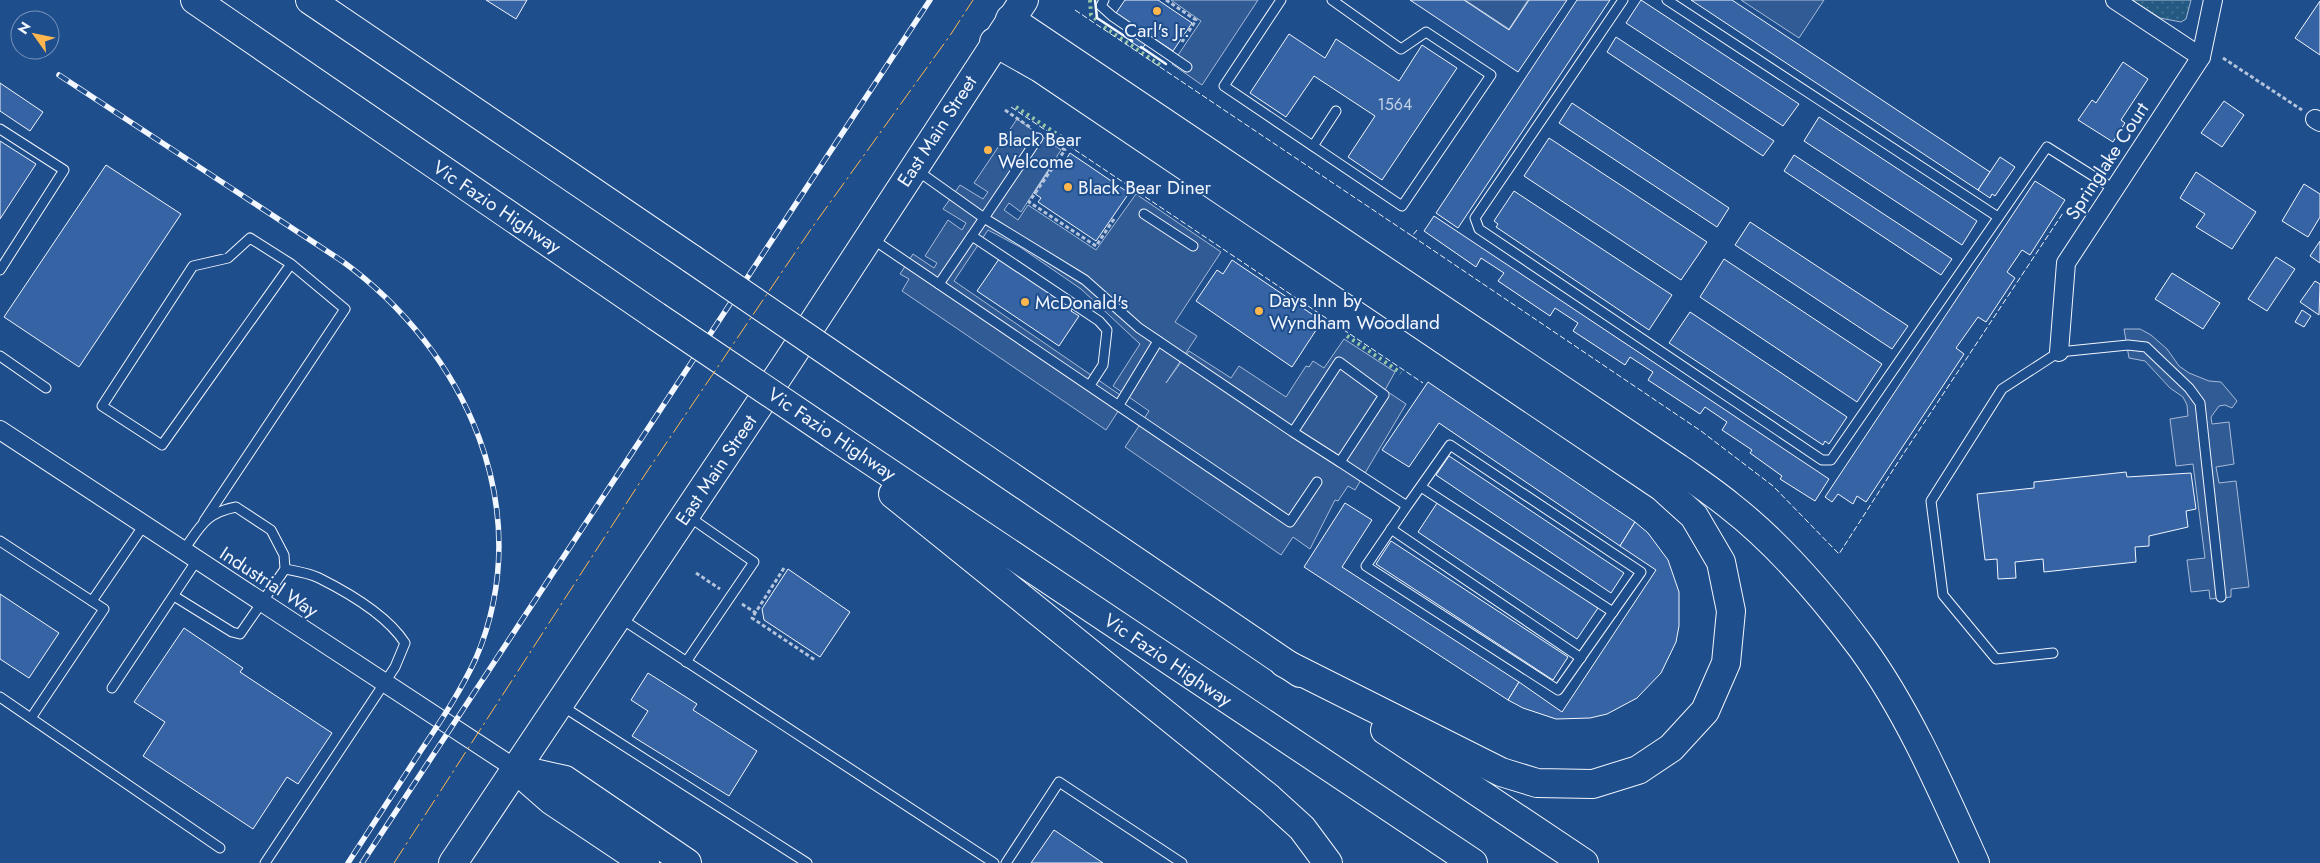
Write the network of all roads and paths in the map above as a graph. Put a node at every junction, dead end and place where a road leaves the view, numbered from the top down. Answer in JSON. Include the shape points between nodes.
{"nodes":[{"id":1,"x":194,"y":0,"type":"edge"},
{"id":2,"x":310,"y":0,"type":"edge"},
{"id":3,"x":1104,"y":0,"type":"edge"},
{"id":4,"x":1166,"y":0,"type":"edge"},
{"id":5,"x":1281,"y":0,"type":"edge"},
{"id":6,"x":1332,"y":0,"type":"edge"},
{"id":7,"x":1623,"y":0,"type":"edge"},
{"id":8,"x":1667,"y":0,"type":"edge"},
{"id":9,"x":2115,"y":0,"type":"edge"},
{"id":10,"x":2213,"y":0,"type":"edge"},
{"id":11,"x":1017,"y":9,"type":"edge"},
{"id":12,"x":994,"y":42,"type":"junction"},
{"id":13,"x":1182,"y":42,"type":"dead end"},
{"id":14,"x":2200,"y":57,"type":"junction"},
{"id":15,"x":2223,"y":58,"type":"dead end"},
{"id":16,"x":1187,"y":67,"type":"dead end"},
{"id":17,"x":1005,"y":110,"type":"dead end"},
{"id":18,"x":1336,"y":112,"type":"dead end"},
{"id":19,"x":2317,"y":120,"type":"edge"},
{"id":20,"x":0,"y":129,"type":"edge"},
{"id":21,"x":1036,"y":134,"type":"joint"},
{"id":22,"x":1050,"y":140,"type":"dead end"},
{"id":23,"x":1313,"y":146,"type":"junction"},
{"id":24,"x":913,"y":168,"type":"junction"},
{"id":25,"x":2114,"y":190,"type":"junction"},
{"id":26,"x":1144,"y":214,"type":"dead end"},
{"id":27,"x":1998,"y":217,"type":"junction"},
{"id":28,"x":984,"y":218,"type":"junction"},
{"id":29,"x":1114,"y":219,"type":"dead end"},
{"id":30,"x":869,"y":236,"type":"junction"},
{"id":31,"x":972,"y":236,"type":"junction"},
{"id":32,"x":1193,"y":246,"type":"dead end"},
{"id":33,"x":291,"y":264,"type":"junction"},
{"id":34,"x":0,"y":270,"type":"edge"},
{"id":35,"x":940,"y":284,"type":"junction"},
{"id":36,"x":1158,"y":341,"type":"junction"},
{"id":37,"x":2059,"y":352,"type":"junction"},
{"id":38,"x":0,"y":356,"type":"edge"},
{"id":39,"x":1090,"y":385,"type":"junction"},
{"id":40,"x":46,"y":388,"type":"dead end"},
{"id":41,"x":1119,"y":405,"type":"junction"},
{"id":42,"x":0,"y":430,"type":"edge"},
{"id":43,"x":1293,"y":432,"type":"junction"},
{"id":44,"x":831,"y":434,"type":"junction"},
{"id":45,"x":1340,"y":462,"type":"junction"},
{"id":46,"x":1317,"y":482,"type":"dead end"},
{"id":47,"x":1421,"y":486,"type":"junction"},
{"id":48,"x":1407,"y":506,"type":"junction"},
{"id":49,"x":686,"y":514,"type":"junction"},
{"id":50,"x":204,"y":521,"type":"junction"},
{"id":51,"x":144,"y":525,"type":"junction"},
{"id":52,"x":1391,"y":529,"type":"junction"},
{"id":53,"x":0,"y":541,"type":"edge"},
{"id":54,"x":190,"y":555,"type":"junction"},
{"id":55,"x":285,"y":568,"type":"junction"},
{"id":56,"x":784,"y":568,"type":"dead end"},
{"id":57,"x":174,"y":596,"type":"junction"},
{"id":58,"x":2221,"y":597,"type":"dead end"},
{"id":59,"x":92,"y":602,"type":"junction"},
{"id":60,"x":262,"y":603,"type":"junction"},
{"id":61,"x":1613,"y":612,"type":"junction"},
{"id":62,"x":618,"y":617,"type":"junction"},
{"id":63,"x":2053,"y":652,"type":"dead end"},
{"id":64,"x":1581,"y":658,"type":"junction"},
{"id":65,"x":815,"y":660,"type":"dead end"},
{"id":66,"x":686,"y":662,"type":"junction"},
{"id":67,"x":1284,"y":663,"type":"junction"},
{"id":68,"x":383,"y":683,"type":"junction"},
{"id":69,"x":112,"y":688,"type":"dead end"},
{"id":70,"x":0,"y":697,"type":"edge"},
{"id":71,"x":560,"y":704,"type":"junction"},
{"id":72,"x":31,"y":718,"type":"junction"},
{"id":73,"x":516,"y":769,"type":"junction"},
{"id":74,"x":220,"y":848,"type":"dead end"},
{"id":75,"x":265,"y":863,"type":"edge"},
{"id":76,"x":453,"y":863,"type":"edge"},
{"id":77,"x":645,"y":863,"type":"edge"},
{"id":78,"x":688,"y":863,"type":"edge"},
{"id":79,"x":806,"y":863,"type":"edge"},
{"id":80,"x":994,"y":863,"type":"edge"},
{"id":81,"x":1006,"y":863,"type":"edge"},
{"id":82,"x":1182,"y":863,"type":"edge"},
{"id":83,"x":1328,"y":863,"type":"edge"},
{"id":84,"x":1473,"y":863,"type":"edge"},
{"id":85,"x":1584,"y":863,"type":"edge"},
{"id":86,"x":1975,"y":863,"type":"edge"}],
"edges":[{"from":1,"to":44,"type":"main road","name":"Vic Fazio Highway","bridge":true},
{"from":2,"to":67,"type":"main road","bridge":true},
{"from":3,"to":16,"type":"lane","via":[[1101,6],[1112,16]]},
{"from":4,"to":13,"type":"path","via":[[1196,20]]},
{"from":5,"to":23,"type":"lane","via":[[1224,86]]},
{"from":6,"to":23,"type":"lane","via":[[1401,49],[1426,32],[1491,75],[1402,206]]},
{"from":7,"to":27,"type":"lane","via":[[1474,218],[1479,229],[1822,460],[1831,460]]},
{"from":8,"to":27,"type":"lane"},
{"from":9,"to":14,"type":"street"},
{"from":10,"to":14,"type":"street","name":"Springlake Court"},
{"from":11,"to":12,"type":"main road","name":"East Main Street"},
{"from":11,"to":86,"type":"main road","via":[[1731,506],[1812,586],[1862,649],[1921,748]]},
{"from":12,"to":24,"type":"main road","name":"East Main Street"},
{"from":12,"to":67,"type":"main road","via":[[1040,68],[1662,487],[1694,516],[1721,562],[1731,612],[1726,663],[1705,711],[1672,748],[1638,770],[1593,784],[1537,783],[1501,772]]},
{"from":14,"to":25,"type":"street","name":"Springlake Court"},
{"from":15,"to":19,"type":"path"},
{"from":17,"to":21,"type":"path"},
{"from":18,"to":23,"type":"lane"},
{"from":20,"to":34,"type":"lane","via":[[64,170]]},
{"from":21,"to":28,"type":"lane"},
{"from":22,"to":29,"type":"path","via":[[1065,150],[1029,202],[1096,246]]},
{"from":24,"to":28,"type":"lane"},
{"from":24,"to":30,"type":"main road","name":"East Main Street"},
{"from":25,"to":27,"type":"lane","via":[[2047,148]]},
{"from":25,"to":37,"type":"street","name":"Springlake Court","via":[[2066,262]]},
{"from":26,"to":32,"type":"lane"},
{"from":28,"to":31,"type":"lane"},
{"from":28,"to":36,"type":"lane","via":[[1085,280]]},
{"from":30,"to":35,"type":"lane"},
{"from":30,"to":49,"type":"main road","name":"East Main Street"},
{"from":31,"to":35,"type":"lane"},
{"from":31,"to":39,"type":"lane","via":[[1099,321],[1107,330],[1103,365]]},
{"from":33,"to":33,"type":"lane","via":[[250,238],[228,258],[193,266],[102,406],[162,445]]},
{"from":33,"to":50,"type":"lane","via":[[345,309]]},
{"from":35,"to":39,"type":"lane"},
{"from":36,"to":41,"type":"lane"},
{"from":36,"to":43,"type":"lane"},
{"from":37,"to":58,"type":"lane","via":[[2128,345],[2146,348],[2189,388],[2200,403]]},
{"from":37,"to":63,"type":"lane","via":[[2002,389],[1931,501],[1944,595],[1955,609],[1996,659]]},
{"from":38,"to":40,"type":"lane"},
{"from":39,"to":41,"type":"lane"},
{"from":41,"to":46,"type":"lane","via":[[1290,522]]},
{"from":42,"to":51,"type":"street","name":"Industrial Way"},
{"from":43,"to":45,"type":"lane"},
{"from":43,"to":45,"type":"lane","via":[[1339,362],[1384,395]]},
{"from":44,"to":83,"type":"main road","via":[[900,500],[1269,798],[1302,828]]},
{"from":44,"to":84,"type":"main road","name":"Vic Fazio Highway"},
{"from":45,"to":48,"type":"lane"},
{"from":47,"to":48,"type":"lane"},
{"from":47,"to":61,"type":"lane"},
{"from":47,"to":61,"type":"lane","via":[[1450,445],[1641,572]]},
{"from":48,"to":52,"type":"lane"},
{"from":49,"to":62,"type":"main road","name":"East Main Street"},
{"from":49,"to":66,"type":"lane","via":[[754,562]]},
{"from":50,"to":54,"type":"lane"},
{"from":50,"to":55,"type":"lane","via":[[218,510],[236,507],[271,530],[284,555]]},
{"from":51,"to":54,"type":"street","name":"Industrial Way"},
{"from":51,"to":59,"type":"lane"},
{"from":52,"to":64,"type":"lane"},
{"from":52,"to":64,"type":"lane","via":[[1366,566],[1558,690]]},
{"from":53,"to":59,"type":"lane"},
{"from":54,"to":57,"type":"lane"},
{"from":54,"to":60,"type":"street","name":"Industrial Way"},
{"from":55,"to":60,"type":"lane"},
{"from":55,"to":68,"type":"lane","via":[[317,577],[382,615],[395,628],[405,643],[395,667]]},
{"from":56,"to":65,"type":"path","via":[[752,618]]},
{"from":57,"to":60,"type":"lane","via":[[240,634]]},
{"from":57,"to":69,"type":"lane"},
{"from":59,"to":72,"type":"lane","via":[[104,609]]},
{"from":60,"to":68,"type":"street","name":"Industrial Way"},
{"from":61,"to":64,"type":"lane"},
{"from":62,"to":66,"type":"lane"},
{"from":62,"to":71,"type":"main road","name":"East Main Street"},
{"from":66,"to":80,"type":"lane"},
{"from":67,"to":85,"type":"main road"},
{"from":68,"to":73,"type":"street","name":"Industrial Way"},
{"from":68,"to":75,"type":"lane"},
{"from":70,"to":72,"type":"lane"},
{"from":71,"to":73,"type":"main road","name":"East Main Street"},
{"from":71,"to":79,"type":"lane"},
{"from":72,"to":74,"type":"lane"},
{"from":73,"to":76,"type":"main road","name":"East Main Street"},
{"from":73,"to":77,"type":"main road","via":[[551,800]]},
{"from":73,"to":78,"type":"main road","via":[[565,780]]},
{"from":81,"to":82,"type":"lane","via":[[1059,782]]}]}
